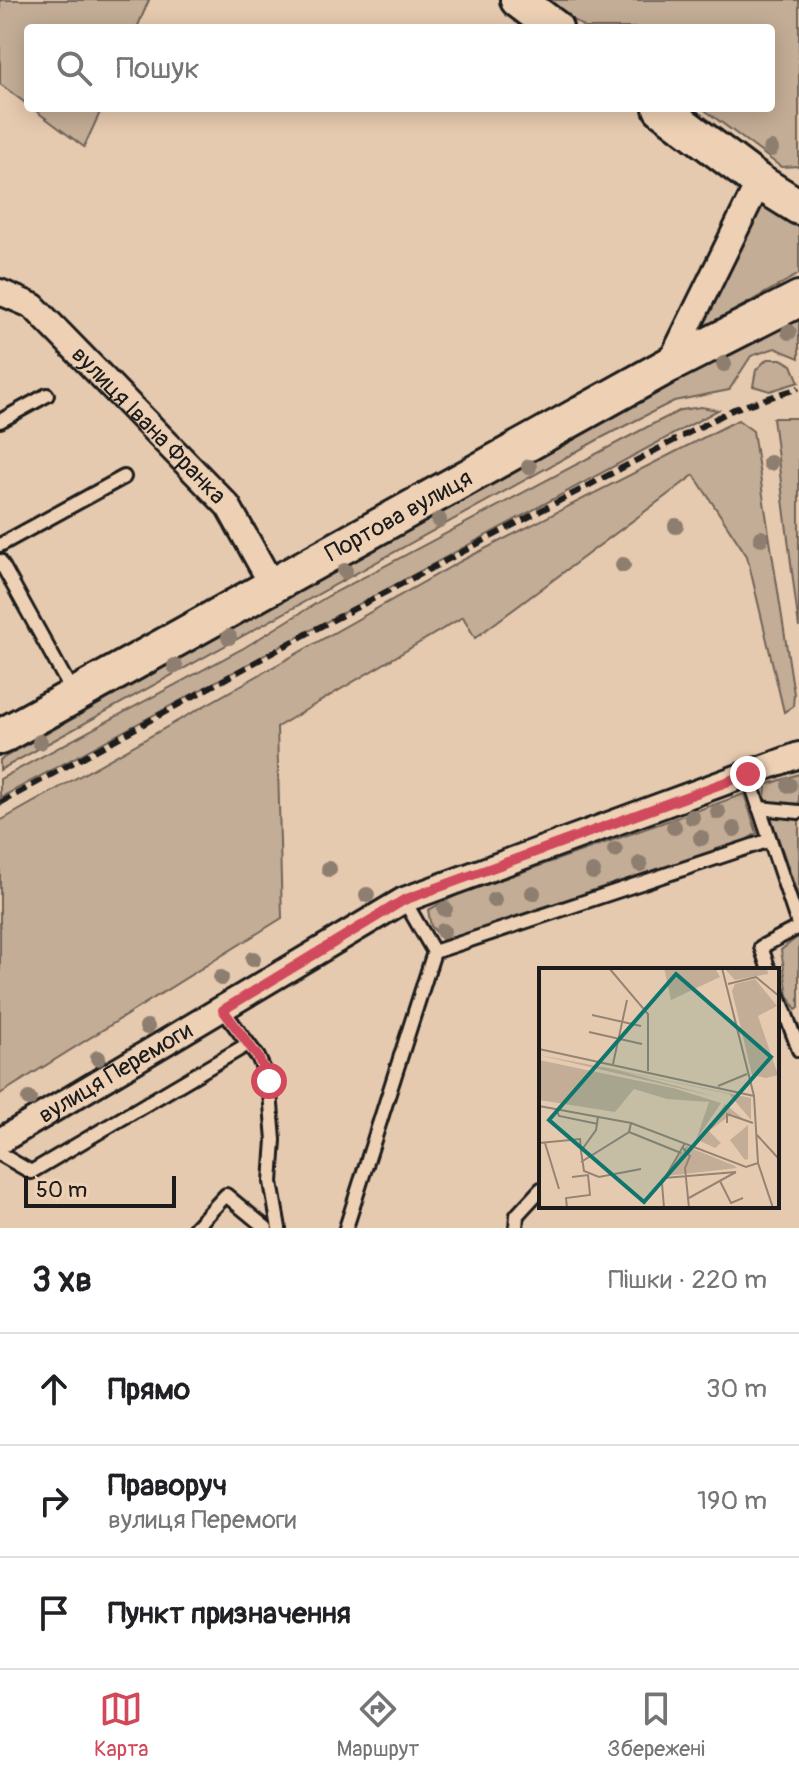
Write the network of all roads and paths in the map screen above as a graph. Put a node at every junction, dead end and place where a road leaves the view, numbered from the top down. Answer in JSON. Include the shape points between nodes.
{"nodes":[{"id":1,"x":518,"y":0,"type":"edge"},
{"id":2,"x":550,"y":24,"type":"edge"},
{"id":3,"x":666,"y":112,"type":"edge"},
{"id":4,"x":759,"y":182,"type":"junction"},
{"id":5,"x":799,"y":207,"type":"edge"},
{"id":6,"x":0,"y":292,"type":"edge"},
{"id":7,"x":799,"y":299,"type":"edge"},
{"id":8,"x":669,"y":365,"type":"junction"},
{"id":9,"x":47,"y":395,"type":"dead end"},
{"id":10,"x":0,"y":421,"type":"edge"},
{"id":11,"x":124,"y":477,"type":"dead end"},
{"id":12,"x":0,"y":545,"type":"edge"},
{"id":13,"x":0,"y":561,"type":"edge"},
{"id":14,"x":271,"y":583,"type":"junction"},
{"id":15,"x":74,"y":695,"type":"junction"},
{"id":16,"x":0,"y":737,"type":"edge"},
{"id":17,"x":799,"y":755,"type":"edge"},
{"id":18,"x":748,"y":774,"type":"junction"},
{"id":19,"x":759,"y":808,"type":"junction"},
{"id":20,"x":799,"y":812,"type":"edge"},
{"id":21,"x":770,"y":840,"type":"junction"},
{"id":22,"x":404,"y":900,"type":"junction"},
{"id":23,"x":799,"y":927,"type":"edge"},
{"id":24,"x":434,"y":952,"type":"junction"},
{"id":25,"x":768,"y":968,"type":"edge"},
{"id":26,"x":779,"y":995,"type":"edge"},
{"id":27,"x":223,"y":1010,"type":"junction"},
{"id":28,"x":795,"y":1024,"type":"edge"},
{"id":29,"x":248,"y":1044,"type":"junction"},
{"id":30,"x":799,"y":1050,"type":"edge"},
{"id":31,"x":0,"y":1141,"type":"edge"},
{"id":32,"x":0,"y":1154,"type":"edge"},
{"id":33,"x":539,"y":1191,"type":"edge"},
{"id":34,"x":195,"y":1228,"type":"edge"},
{"id":35,"x":266,"y":1228,"type":"edge"},
{"id":36,"x":279,"y":1228,"type":"edge"},
{"id":37,"x":346,"y":1228,"type":"edge"},
{"id":38,"x":516,"y":1228,"type":"edge"}],
"edges":[{"from":1,"to":2,"type":"main road"},
{"from":3,"to":4,"type":"main road"},
{"from":4,"to":5,"type":"main road"},
{"from":4,"to":8,"type":"street"},
{"from":6,"to":14,"type":"street","name":"вулиця Івана Франка","via":[[33,306],[228,506]]},
{"from":7,"to":8,"type":"main road","name":"Портова вулиця"},
{"from":8,"to":14,"type":"main road","name":"Портова вулиця"},
{"from":9,"to":10,"type":"lane"},
{"from":11,"to":12,"type":"lane"},
{"from":13,"to":15,"type":"lane"},
{"from":14,"to":15,"type":"main road","name":"Портова вулиця"},
{"from":15,"to":16,"type":"main road","name":"Портова вулиця"},
{"from":17,"to":18,"type":"street","name":"вулиця Перемоги"},
{"from":18,"to":19,"type":"lane"},
{"from":18,"to":22,"type":"street","name":"вулиця Перемоги"},
{"from":19,"to":20,"type":"lane"},
{"from":19,"to":21,"type":"lane"},
{"from":21,"to":23,"type":"lane"},
{"from":21,"to":24,"type":"lane"},
{"from":22,"to":24,"type":"lane"},
{"from":22,"to":27,"type":"street","name":"вулиця Перемоги"},
{"from":23,"to":25,"type":"lane","via":[[761,947]]},
{"from":24,"to":37,"type":"lane"},
{"from":26,"to":28,"type":"lane"},
{"from":27,"to":29,"type":"lane"},
{"from":27,"to":31,"type":"street","name":"вулиця Перемоги"},
{"from":28,"to":30,"type":"lane"},
{"from":29,"to":32,"type":"lane","via":[[31,1172]]},
{"from":29,"to":36,"type":"lane","via":[[269,1081],[271,1182]]},
{"from":33,"to":38,"type":"lane","via":[[517,1215]]},
{"from":34,"to":35,"type":"lane","via":[[226,1195]]}]}
